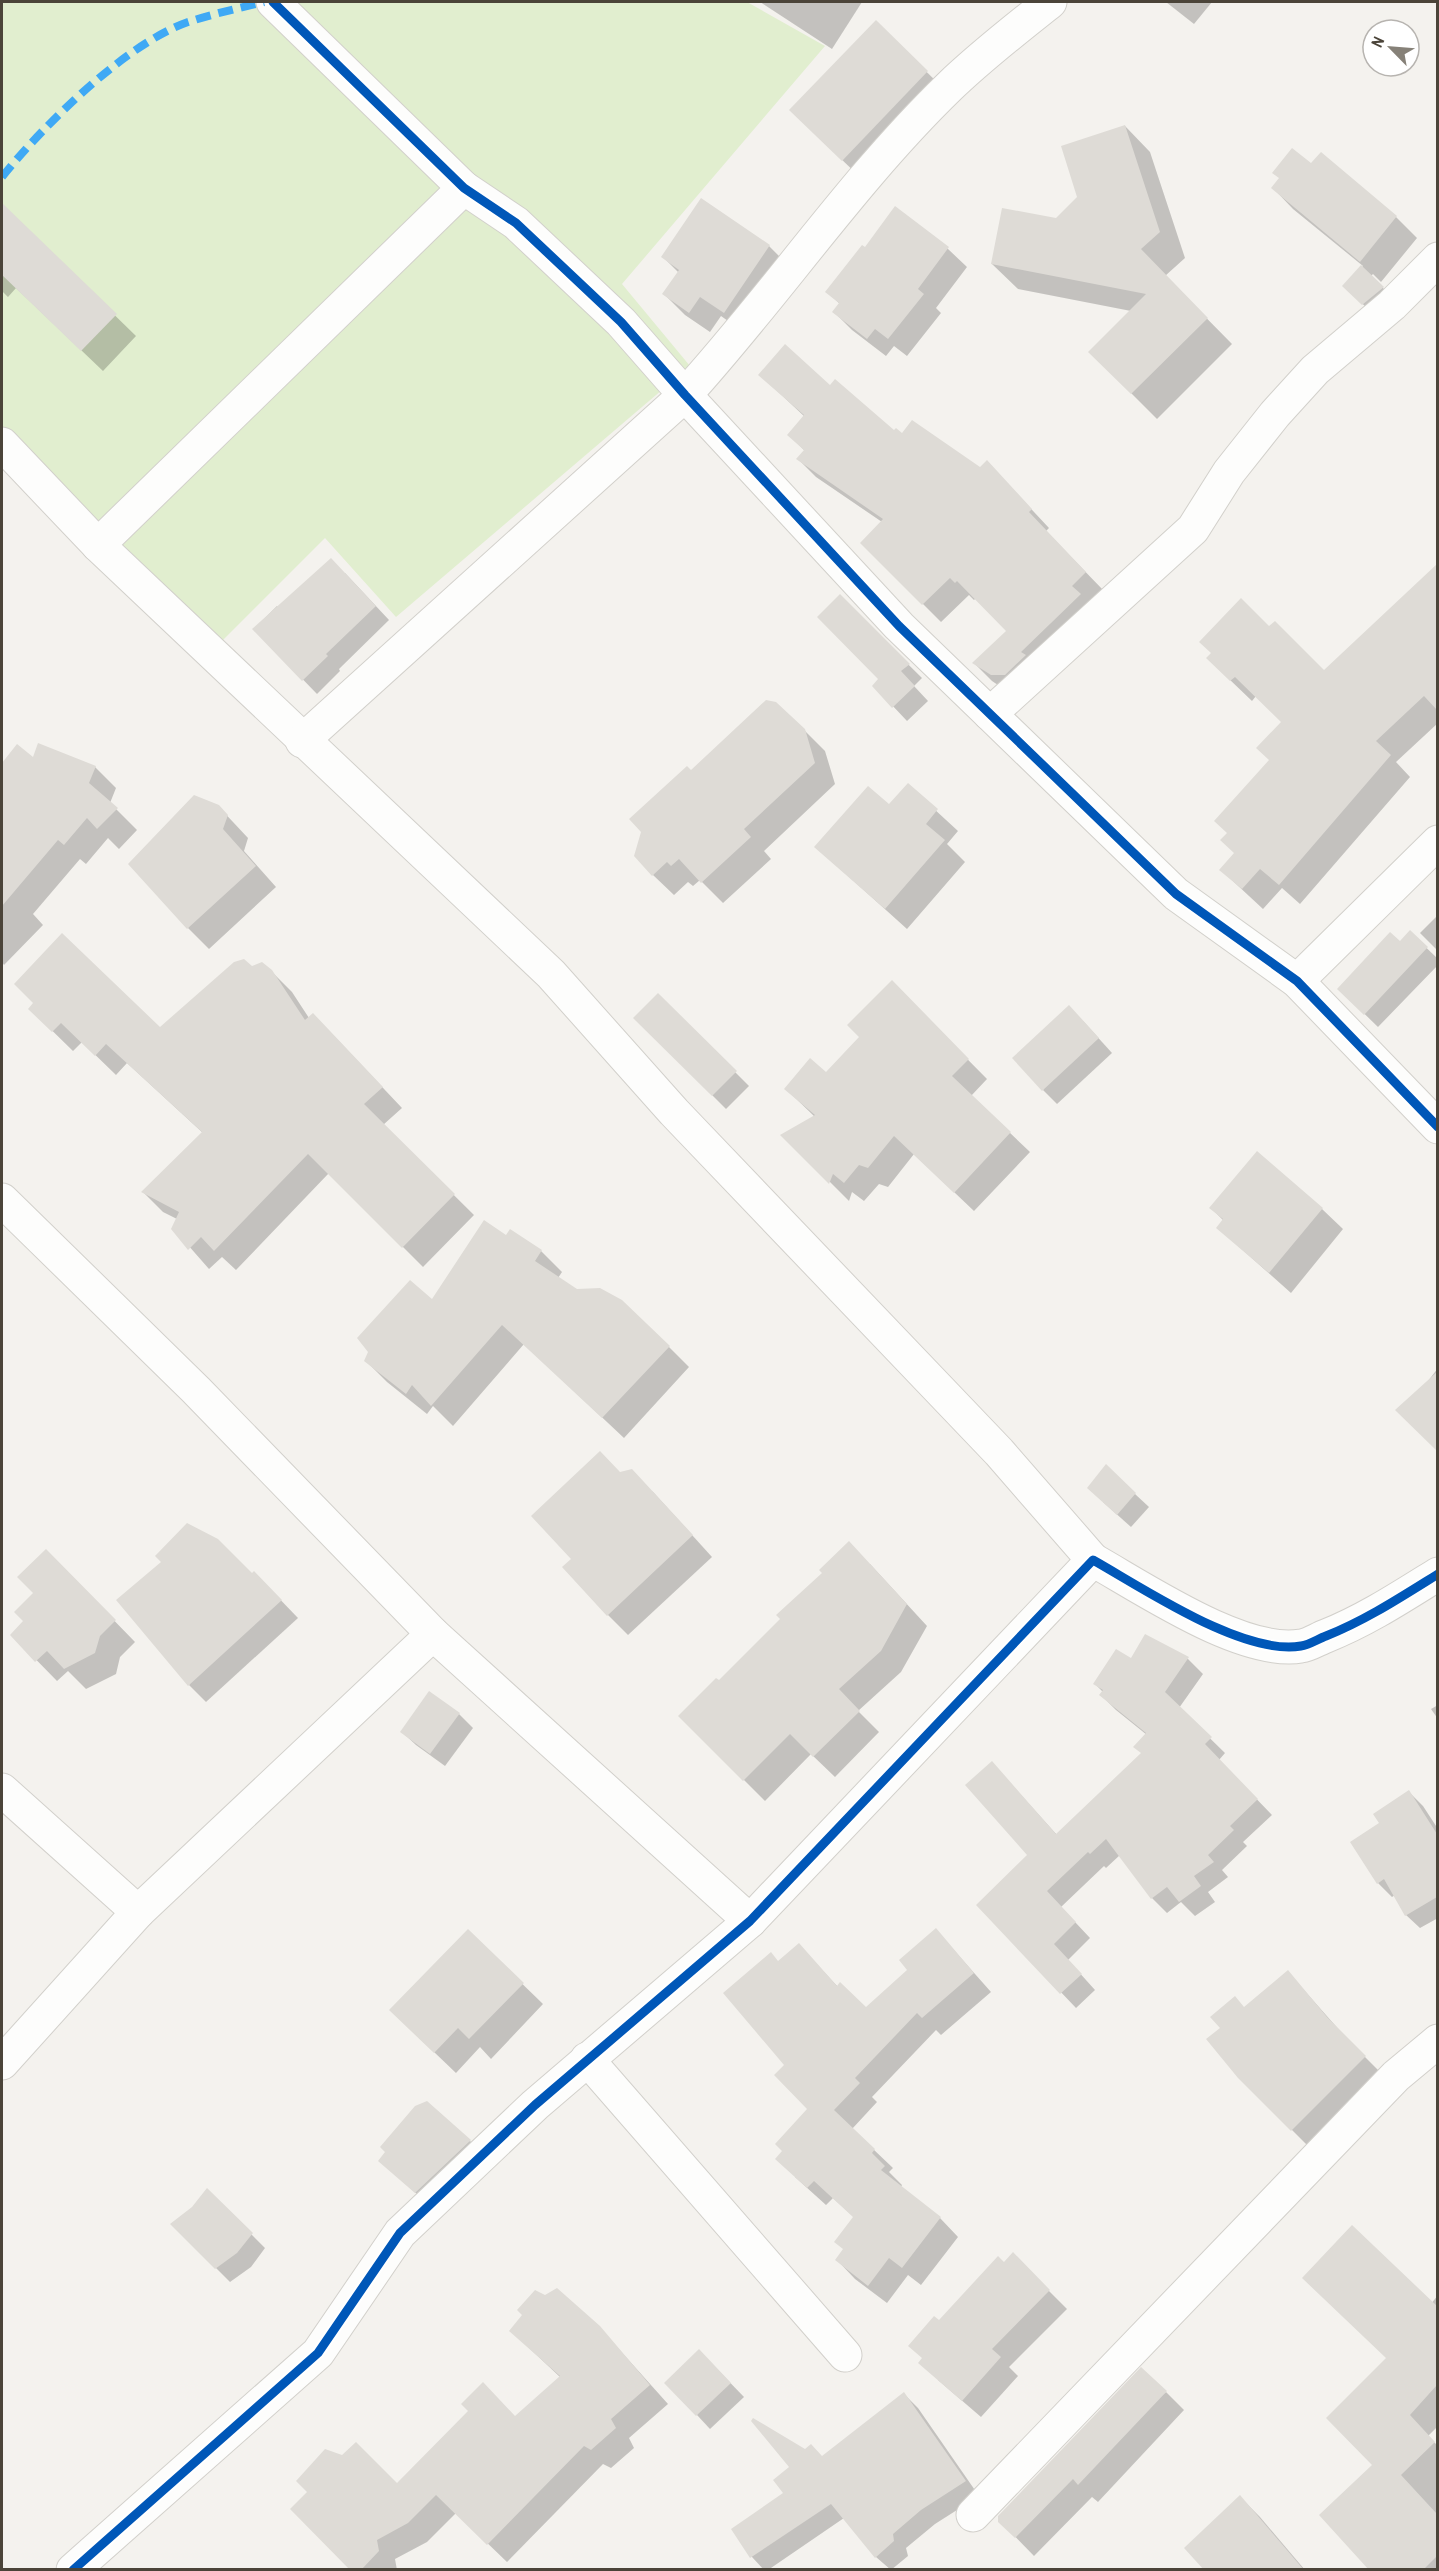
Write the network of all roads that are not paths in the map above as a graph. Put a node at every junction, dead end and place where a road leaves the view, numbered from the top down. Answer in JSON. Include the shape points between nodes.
{"nodes":[{"id":1,"x":273,"y":2,"type":"edge"},
{"id":2,"x":1050,"y":2,"type":"edge"},
{"id":3,"x":464,"y":188,"type":"junction"},
{"id":4,"x":1437,"y":259,"type":"edge"},
{"id":5,"x":685,"y":395,"type":"junction"},
{"id":6,"x":2,"y":444,"type":"edge"},
{"id":7,"x":98,"y":545,"type":"junction"},
{"id":8,"x":990,"y":714,"type":"junction"},
{"id":9,"x":302,"y":741,"type":"junction"},
{"id":10,"x":1437,"y":842,"type":"edge"},
{"id":11,"x":1297,"y":981,"type":"junction"},
{"id":12,"x":1437,"y":1127,"type":"edge"},
{"id":13,"x":2,"y":1200,"type":"edge"},
{"id":14,"x":1093,"y":1560,"type":"junction"},
{"id":15,"x":1437,"y":1574,"type":"edge"},
{"id":16,"x":433,"y":1634,"type":"junction"},
{"id":17,"x":2,"y":1790,"type":"edge"},
{"id":18,"x":138,"y":1912,"type":"junction"},
{"id":19,"x":750,"y":1921,"type":"junction"},
{"id":20,"x":1437,"y":2041,"type":"edge"},
{"id":21,"x":587,"y":2059,"type":"junction"},
{"id":22,"x":2,"y":2063,"type":"edge"},
{"id":23,"x":845,"y":2355,"type":"dead end"},
{"id":24,"x":973,"y":2515,"type":"dead end"},
{"id":25,"x":73,"y":2570,"type":"edge"}],
"edges":[{"from":1,"to":3,"type":"street"},
{"from":2,"to":5,"type":"street","via":[[949,86],[902,136]]},
{"from":3,"to":5,"type":"street","via":[[516,223],[613,314]]},
{"from":3,"to":7,"type":"street"},
{"from":4,"to":8,"type":"street","via":[[1392,305],[1315,370],[1275,414],[1229,472],[1193,529]]},
{"from":5,"to":8,"type":"street","via":[[899,626]]},
{"from":5,"to":9,"type":"street"},
{"from":6,"to":7,"type":"street"},
{"from":7,"to":9,"type":"street"},
{"from":8,"to":11,"type":"street","via":[[1176,894]]},
{"from":9,"to":14,"type":"street","via":[[550,974],[674,1112],[999,1452]]},
{"from":10,"to":11,"type":"street"},
{"from":11,"to":12,"type":"street"},
{"from":13,"to":16,"type":"street","via":[[196,1390]]},
{"from":14,"to":15,"type":"street","via":[[1223,1631],[1264,1645],[1301,1646],[1358,1623]]},
{"from":14,"to":19,"type":"street"},
{"from":16,"to":18,"type":"street"},
{"from":16,"to":19,"type":"street"},
{"from":17,"to":18,"type":"street"},
{"from":18,"to":22,"type":"street"},
{"from":19,"to":21,"type":"street"},
{"from":20,"to":24,"type":"street","via":[[1396,2076]]},
{"from":21,"to":23,"type":"street"},
{"from":21,"to":25,"type":"street","via":[[400,2234],[318,2353]]}]}
